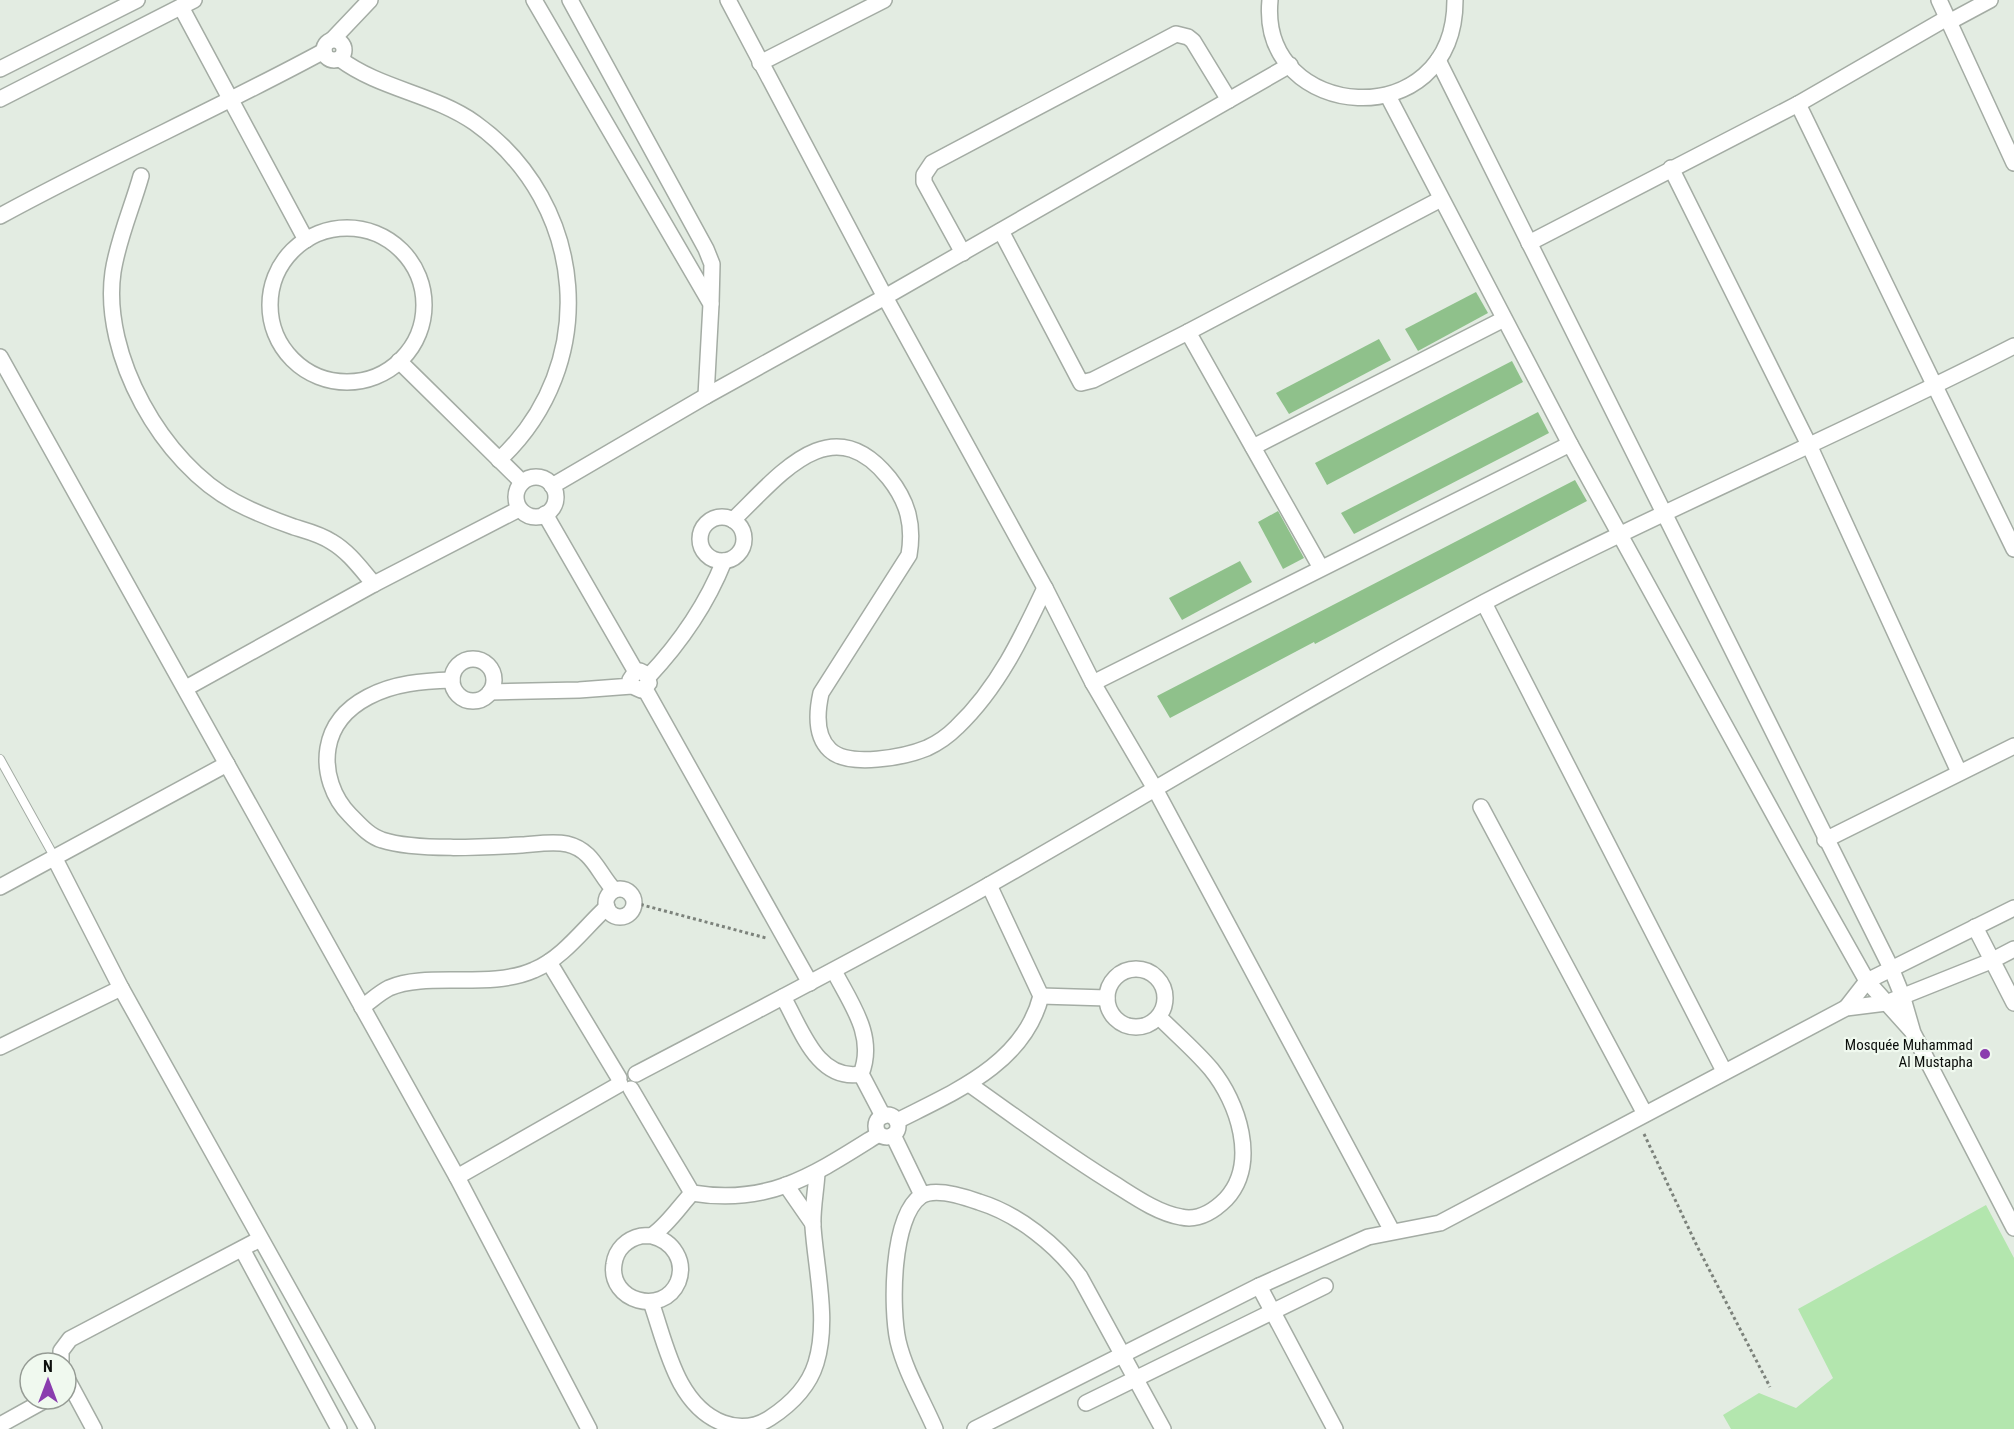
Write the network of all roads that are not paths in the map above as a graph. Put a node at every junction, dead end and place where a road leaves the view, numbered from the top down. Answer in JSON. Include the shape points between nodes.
{"nodes":[{"id":1,"x":137,"y":0,"type":"edge"},
{"id":2,"x":370,"y":0,"type":"edge"},
{"id":3,"x":534,"y":0,"type":"edge"},
{"id":4,"x":570,"y":0,"type":"edge"},
{"id":5,"x":728,"y":0,"type":"edge"},
{"id":6,"x":884,"y":0,"type":"edge"},
{"id":7,"x":1270,"y":0,"type":"edge"},
{"id":8,"x":1455,"y":0,"type":"edge"},
{"id":9,"x":1939,"y":0,"type":"edge"},
{"id":10,"x":1990,"y":0,"type":"edge"},
{"id":11,"x":187,"y":4,"type":"edge"},
{"id":12,"x":1948,"y":20,"type":"junction"},
{"id":13,"x":329,"y":45,"type":"junction"},
{"id":14,"x":1438,"y":60,"type":"junction"},
{"id":15,"x":760,"y":63,"type":"junction"},
{"id":16,"x":1290,"y":65,"type":"junction"},
{"id":17,"x":0,"y":69,"type":"edge"},
{"id":18,"x":1388,"y":96,"type":"junction"},
{"id":19,"x":0,"y":99,"type":"edge"},
{"id":20,"x":1229,"y":100,"type":"junction"},
{"id":21,"x":231,"y":101,"type":"junction"},
{"id":22,"x":1798,"y":104,"type":"junction"},
{"id":23,"x":626,"y":105,"type":"junction"},
{"id":24,"x":603,"y":118,"type":"junction"},
{"id":25,"x":640,"y":131,"type":"junction"},
{"id":26,"x":618,"y":145,"type":"junction"},
{"id":27,"x":2014,"y":163,"type":"edge"},
{"id":28,"x":1671,"y":168,"type":"junction"},
{"id":29,"x":141,"y":176,"type":"dead end"},
{"id":30,"x":1441,"y":199,"type":"junction"},
{"id":31,"x":0,"y":216,"type":"edge"},
{"id":32,"x":1001,"y":231,"type":"junction"},
{"id":33,"x":306,"y":240,"type":"junction"},
{"id":34,"x":1528,"y":243,"type":"junction"},
{"id":35,"x":963,"y":253,"type":"junction"},
{"id":36,"x":885,"y":297,"type":"junction"},
{"id":37,"x":711,"y":304,"type":"junction"},
{"id":38,"x":1504,"y":320,"type":"junction"},
{"id":39,"x":1188,"y":332,"type":"junction"},
{"id":40,"x":2014,"y":346,"type":"edge"},
{"id":41,"x":0,"y":357,"type":"edge"},
{"id":42,"x":399,"y":361,"type":"junction"},
{"id":43,"x":1937,"y":385,"type":"junction"},
{"id":44,"x":706,"y":396,"type":"junction"},
{"id":45,"x":1570,"y":444,"type":"junction"},
{"id":46,"x":1809,"y":445,"type":"junction"},
{"id":47,"x":1253,"y":447,"type":"junction"},
{"id":48,"x":499,"y":460,"type":"junction"},
{"id":49,"x":522,"y":482,"type":"junction"},
{"id":50,"x":552,"y":486,"type":"junction"},
{"id":51,"x":519,"y":508,"type":"junction"},
{"id":52,"x":1665,"y":513,"type":"junction"},
{"id":53,"x":545,"y":514,"type":"junction"},
{"id":54,"x":733,"y":520,"type":"junction"},
{"id":55,"x":1620,"y":534,"type":"junction"},
{"id":56,"x":2014,"y":549,"type":"edge"},
{"id":57,"x":724,"y":561,"type":"junction"},
{"id":58,"x":1321,"y":568,"type":"junction"},
{"id":59,"x":374,"y":584,"type":"junction"},
{"id":60,"x":1045,"y":588,"type":"junction"},
{"id":61,"x":1484,"y":603,"type":"junction"},
{"id":62,"x":452,"y":680,"type":"junction"},
{"id":63,"x":640,"y":681,"type":"junction"},
{"id":64,"x":1093,"y":683,"type":"junction"},
{"id":65,"x":186,"y":688,"type":"junction"},
{"id":66,"x":490,"y":692,"type":"junction"},
{"id":67,"x":2014,"y":746,"type":"edge"},
{"id":68,"x":0,"y":759,"type":"edge"},
{"id":69,"x":227,"y":764,"type":"junction"},
{"id":70,"x":1959,"y":772,"type":"junction"},
{"id":71,"x":1154,"y":787,"type":"junction"},
{"id":72,"x":1481,"y":807,"type":"dead end"},
{"id":73,"x":1825,"y":840,"type":"junction"},
{"id":74,"x":56,"y":859,"type":"junction"},
{"id":75,"x":989,"y":885,"type":"junction"},
{"id":76,"x":0,"y":887,"type":"edge"},
{"id":77,"x":614,"y":890,"type":"junction"},
{"id":78,"x":607,"y":907,"type":"junction"},
{"id":79,"x":2014,"y":908,"type":"edge"},
{"id":80,"x":1975,"y":927,"type":"junction"},
{"id":81,"x":2014,"y":948,"type":"edge"},
{"id":82,"x":1991,"y":961,"type":"junction"},
{"id":83,"x":549,"y":962,"type":"junction"},
{"id":84,"x":1891,"y":968,"type":"junction"},
{"id":85,"x":834,"y":971,"type":"junction"},
{"id":86,"x":1867,"y":981,"type":"junction"},
{"id":87,"x":810,"y":983,"type":"junction"},
{"id":88,"x":121,"y":988,"type":"junction"},
{"id":89,"x":1902,"y":995,"type":"junction"},
{"id":90,"x":1041,"y":996,"type":"junction"},
{"id":91,"x":783,"y":997,"type":"junction"},
{"id":92,"x":1107,"y":998,"type":"junction"},
{"id":93,"x":1886,"y":1003,"type":"junction"},
{"id":94,"x":2014,"y":1003,"type":"edge"},
{"id":95,"x":362,"y":1007,"type":"junction"},
{"id":96,"x":1846,"y":1008,"type":"junction"},
{"id":97,"x":1159,"y":1017,"type":"junction"},
{"id":98,"x":1913,"y":1033,"type":"junction"},
{"id":99,"x":0,"y":1047,"type":"edge"},
{"id":100,"x":1724,"y":1071,"type":"junction"},
{"id":101,"x":861,"y":1074,"type":"junction"},
{"id":102,"x":627,"y":1081,"type":"junction"},
{"id":103,"x":969,"y":1084,"type":"junction"},
{"id":104,"x":1641,"y":1116,"type":"junction"},
{"id":105,"x":888,"y":1127,"type":"junction"},
{"id":106,"x":816,"y":1173,"type":"junction"},
{"id":107,"x":457,"y":1177,"type":"junction"},
{"id":108,"x":786,"y":1185,"type":"junction"},
{"id":109,"x":692,"y":1193,"type":"junction"},
{"id":110,"x":922,"y":1196,"type":"junction"},
{"id":111,"x":813,"y":1224,"type":"junction"},
{"id":112,"x":2014,"y":1228,"type":"edge"},
{"id":113,"x":1392,"y":1231,"type":"junction"},
{"id":114,"x":652,"y":1236,"type":"junction"},
{"id":115,"x":260,"y":1239,"type":"junction"},
{"id":116,"x":242,"y":1249,"type":"junction"},
{"id":117,"x":1259,"y":1286,"type":"junction"},
{"id":118,"x":1325,"y":1286,"type":"dead end"},
{"id":119,"x":651,"y":1302,"type":"junction"},
{"id":120,"x":1274,"y":1311,"type":"junction"},
{"id":121,"x":61,"y":1351,"type":"edge"},
{"id":122,"x":1123,"y":1354,"type":"junction"},
{"id":123,"x":1137,"y":1378,"type":"junction"},
{"id":124,"x":78,"y":1402,"type":"edge"},
{"id":125,"x":1086,"y":1403,"type":"dead end"},
{"id":126,"x":25,"y":1411,"type":"edge"},
{"id":127,"x":0,"y":1425,"type":"edge"},
{"id":128,"x":94,"y":1429,"type":"edge"},
{"id":129,"x":339,"y":1429,"type":"edge"},
{"id":130,"x":367,"y":1429,"type":"edge"},
{"id":131,"x":589,"y":1429,"type":"edge"},
{"id":132,"x":935,"y":1429,"type":"edge"},
{"id":133,"x":975,"y":1429,"type":"edge"},
{"id":134,"x":1163,"y":1429,"type":"edge"},
{"id":135,"x":1335,"y":1429,"type":"edge"}],
"edges":[{"from":1,"to":17,"type":"street"},
{"from":2,"to":13,"type":"street"},
{"from":3,"to":24,"type":"street"},
{"from":4,"to":23,"type":"street"},
{"from":5,"to":15,"type":"street"},
{"from":6,"to":15,"type":"street"},
{"from":7,"to":16,"type":"street","via":[[1275,40]]},
{"from":8,"to":14,"type":"street","via":[[1452,31]]},
{"from":9,"to":12,"type":"street"},
{"from":10,"to":12,"type":"street"},
{"from":11,"to":19,"type":"street"},
{"from":11,"to":21,"type":"street"},
{"from":12,"to":22,"type":"street"},
{"from":12,"to":27,"type":"street"},
{"from":13,"to":21,"type":"street"},
{"from":13,"to":48,"type":"street","via":[[330,60],[340,59],[357,72],[443,103],[475,123],[520,165],[553,219],[569,284],[561,359],[530,428]]},
{"from":14,"to":18,"type":"street","via":[[1417,82]]},
{"from":14,"to":34,"type":"street"},
{"from":15,"to":36,"type":"street"},
{"from":16,"to":18,"type":"street","via":[[1310,84],[1334,95],[1361,100]]},
{"from":16,"to":20,"type":"street"},
{"from":18,"to":30,"type":"street"},
{"from":20,"to":32,"type":"street"},
{"from":20,"to":35,"type":"street","via":[[1193,41],[1176,34],[932,163],[924,182]]},
{"from":21,"to":31,"type":"street","via":[[93,165]]},
{"from":21,"to":33,"type":"street"},
{"from":22,"to":28,"type":"street"},
{"from":22,"to":43,"type":"street"},
{"from":23,"to":24,"type":"street"},
{"from":23,"to":25,"type":"street"},
{"from":24,"to":26,"type":"street"},
{"from":25,"to":26,"type":"street"},
{"from":25,"to":37,"type":"street","via":[[712,264]]},
{"from":26,"to":37,"type":"street"},
{"from":28,"to":34,"type":"street"},
{"from":28,"to":46,"type":"street"},
{"from":29,"to":59,"type":"street","via":[[117,251],[112,309],[123,354],[150,416],[180,459],[213,489],[254,511],[329,540]]},
{"from":30,"to":38,"type":"street"},
{"from":30,"to":39,"type":"street"},
{"from":32,"to":35,"type":"street"},
{"from":32,"to":39,"type":"street","via":[[1081,383]]},
{"from":33,"to":42,"type":"street","via":[[336,229],[358,229],[388,240],[404,254],[420,282],[423,314],[413,345]]},
{"from":33,"to":42,"type":"street","via":[[278,270],[270,299],[273,330],[289,356],[313,375],[343,382],[373,377]]},
{"from":34,"to":52,"type":"street"},
{"from":35,"to":36,"type":"street"},
{"from":36,"to":44,"type":"street"},
{"from":36,"to":60,"type":"street"},
{"from":37,"to":44,"type":"street"},
{"from":38,"to":45,"type":"street"},
{"from":38,"to":47,"type":"street"},
{"from":39,"to":47,"type":"street"},
{"from":40,"to":43,"type":"street"},
{"from":41,"to":65,"type":"street"},
{"from":42,"to":48,"type":"street"},
{"from":43,"to":46,"type":"street"},
{"from":43,"to":56,"type":"street"},
{"from":44,"to":50,"type":"street"},
{"from":45,"to":55,"type":"street"},
{"from":45,"to":58,"type":"street"},
{"from":46,"to":52,"type":"street"},
{"from":46,"to":70,"type":"street"},
{"from":47,"to":58,"type":"street"},
{"from":48,"to":49,"type":"street"},
{"from":49,"to":50,"type":"street","via":[[538,477]]},
{"from":49,"to":51,"type":"street","via":[[516,490]]},
{"from":50,"to":53,"type":"street","via":[[555,502]]},
{"from":51,"to":53,"type":"street","via":[[526,515]]},
{"from":51,"to":59,"type":"street"},
{"from":52,"to":55,"type":"street"},
{"from":52,"to":73,"type":"street"},
{"from":53,"to":63,"type":"street"},
{"from":54,"to":57,"type":"street","via":[[743,530],[744,544],[737,556]]},
{"from":54,"to":57,"type":"street","via":[[714,518],[700,536],[706,554]]},
{"from":54,"to":60,"type":"street","via":[[797,460],[834,447],[852,448],[870,459],[904,501],[912,528],[909,555],[821,693],[818,716],[822,738],[830,751],[846,758],[874,759],[913,753],[956,728],[984,696],[1018,645]]},
{"from":55,"to":61,"type":"street"},
{"from":55,"to":86,"type":"street"},
{"from":57,"to":63,"type":"street","via":[[699,613],[667,657]]},
{"from":58,"to":64,"type":"street"},
{"from":59,"to":65,"type":"street"},
{"from":60,"to":64,"type":"street"},
{"from":61,"to":71,"type":"street"},
{"from":61,"to":100,"type":"street"},
{"from":62,"to":66,"type":"street","via":[[456,693],[468,701],[482,699]]},
{"from":62,"to":66,"type":"street","via":[[460,664],[477,660],[492,671]]},
{"from":62,"to":77,"type":"street","via":[[409,683],[377,692],[341,717],[330,737],[327,766],[333,789],[345,810],[370,833],[390,842],[471,848],[567,844],[588,854]]},
{"from":63,"to":66,"type":"street"},
{"from":63,"to":87,"type":"street"},
{"from":64,"to":71,"type":"street"},
{"from":65,"to":69,"type":"street"},
{"from":67,"to":70,"type":"street"},
{"from":68,"to":74,"type":"lane"},
{"from":69,"to":74,"type":"street"},
{"from":69,"to":95,"type":"street"},
{"from":70,"to":73,"type":"street"},
{"from":71,"to":75,"type":"street"},
{"from":71,"to":113,"type":"street"},
{"from":72,"to":104,"type":"street"},
{"from":73,"to":84,"type":"street"},
{"from":74,"to":76,"type":"street"},
{"from":74,"to":88,"type":"street"},
{"from":75,"to":85,"type":"street"},
{"from":75,"to":90,"type":"street"},
{"from":77,"to":78,"type":"street"},
{"from":77,"to":78,"type":"street","via":[[628,891],[634,903],[632,910],[618,917]]},
{"from":78,"to":83,"type":"street"},
{"from":79,"to":80,"type":"street"},
{"from":80,"to":82,"type":"street"},
{"from":80,"to":84,"type":"street"},
{"from":81,"to":82,"type":"street"},
{"from":82,"to":89,"type":"street"},
{"from":82,"to":94,"type":"street"},
{"from":83,"to":95,"type":"street","via":[[504,978],[395,986]]},
{"from":83,"to":102,"type":"street"},
{"from":84,"to":86,"type":"street"},
{"from":84,"to":89,"type":"street"},
{"from":85,"to":87,"type":"street"},
{"from":85,"to":101,"type":"street","via":[[867,1039],[868,1051]]},
{"from":86,"to":93,"type":"street"},
{"from":86,"to":96,"type":"street"},
{"from":87,"to":91,"type":"street"},
{"from":88,"to":99,"type":"street"},
{"from":88,"to":115,"type":"street"},
{"from":89,"to":93,"type":"street"},
{"from":89,"to":98,"type":"street"},
{"from":90,"to":92,"type":"street"},
{"from":90,"to":103,"type":"street","via":[[1035,1018],[1015,1047]]},
{"from":91,"to":101,"type":"street","via":[[825,1066],[842,1075]]},
{"from":91,"to":102,"type":"street"},
{"from":92,"to":97,"type":"street","via":[[1110,1012],[1126,1026],[1141,1027]]},
{"from":92,"to":97,"type":"street","via":[[1110,984],[1120,974],[1133,969],[1147,971],[1158,978],[1165,991],[1165,1005]]},
{"from":93,"to":96,"type":"street"},
{"from":93,"to":98,"type":"street"},
{"from":95,"to":107,"type":"street"},
{"from":96,"to":100,"type":"street"},
{"from":97,"to":103,"type":"street","via":[[1216,1075],[1236,1113],[1242,1135],[1242,1160],[1233,1189],[1214,1209],[1198,1217],[1178,1217],[1130,1194]]},
{"from":98,"to":112,"type":"street"},
{"from":100,"to":104,"type":"street"},
{"from":101,"to":105,"type":"street"},
{"from":102,"to":107,"type":"street"},
{"from":102,"to":109,"type":"street"},
{"from":103,"to":105,"type":"street"},
{"from":104,"to":113,"type":"street","via":[[1440,1223]]},
{"from":105,"to":106,"type":"street"},
{"from":105,"to":110,"type":"street"},
{"from":106,"to":108,"type":"street"},
{"from":106,"to":111,"type":"street"},
{"from":107,"to":131,"type":"street"},
{"from":108,"to":109,"type":"street","via":[[758,1195],[736,1197]]},
{"from":108,"to":111,"type":"street"},
{"from":109,"to":114,"type":"street"},
{"from":110,"to":122,"type":"street","via":[[935,1193],[965,1197],[989,1205],[1056,1250],[1080,1277]]},
{"from":110,"to":132,"type":"street","via":[[907,1218],[897,1251],[896,1329],[907,1366]]},
{"from":111,"to":119,"type":"street","via":[[820,1348],[805,1385],[767,1420],[756,1425],[729,1425],[698,1407],[678,1376]]},
{"from":113,"to":117,"type":"street","via":[[1368,1237]]},
{"from":114,"to":119,"type":"street","via":[[673,1248],[680,1270],[672,1292]]},
{"from":114,"to":119,"type":"street","via":[[639,1236],[627,1242],[614,1265],[621,1290],[631,1299]]},
{"from":115,"to":116,"type":"street"},
{"from":115,"to":130,"type":"street"},
{"from":116,"to":121,"type":"street","via":[[70,1340]]},
{"from":116,"to":129,"type":"street"},
{"from":117,"to":120,"type":"street"},
{"from":117,"to":122,"type":"street"},
{"from":118,"to":120,"type":"street"},
{"from":120,"to":123,"type":"street"},
{"from":120,"to":135,"type":"street"},
{"from":122,"to":123,"type":"street"},
{"from":122,"to":133,"type":"street"},
{"from":123,"to":125,"type":"street"},
{"from":123,"to":134,"type":"street"},
{"from":124,"to":128,"type":"street"},
{"from":126,"to":127,"type":"street"}]}
